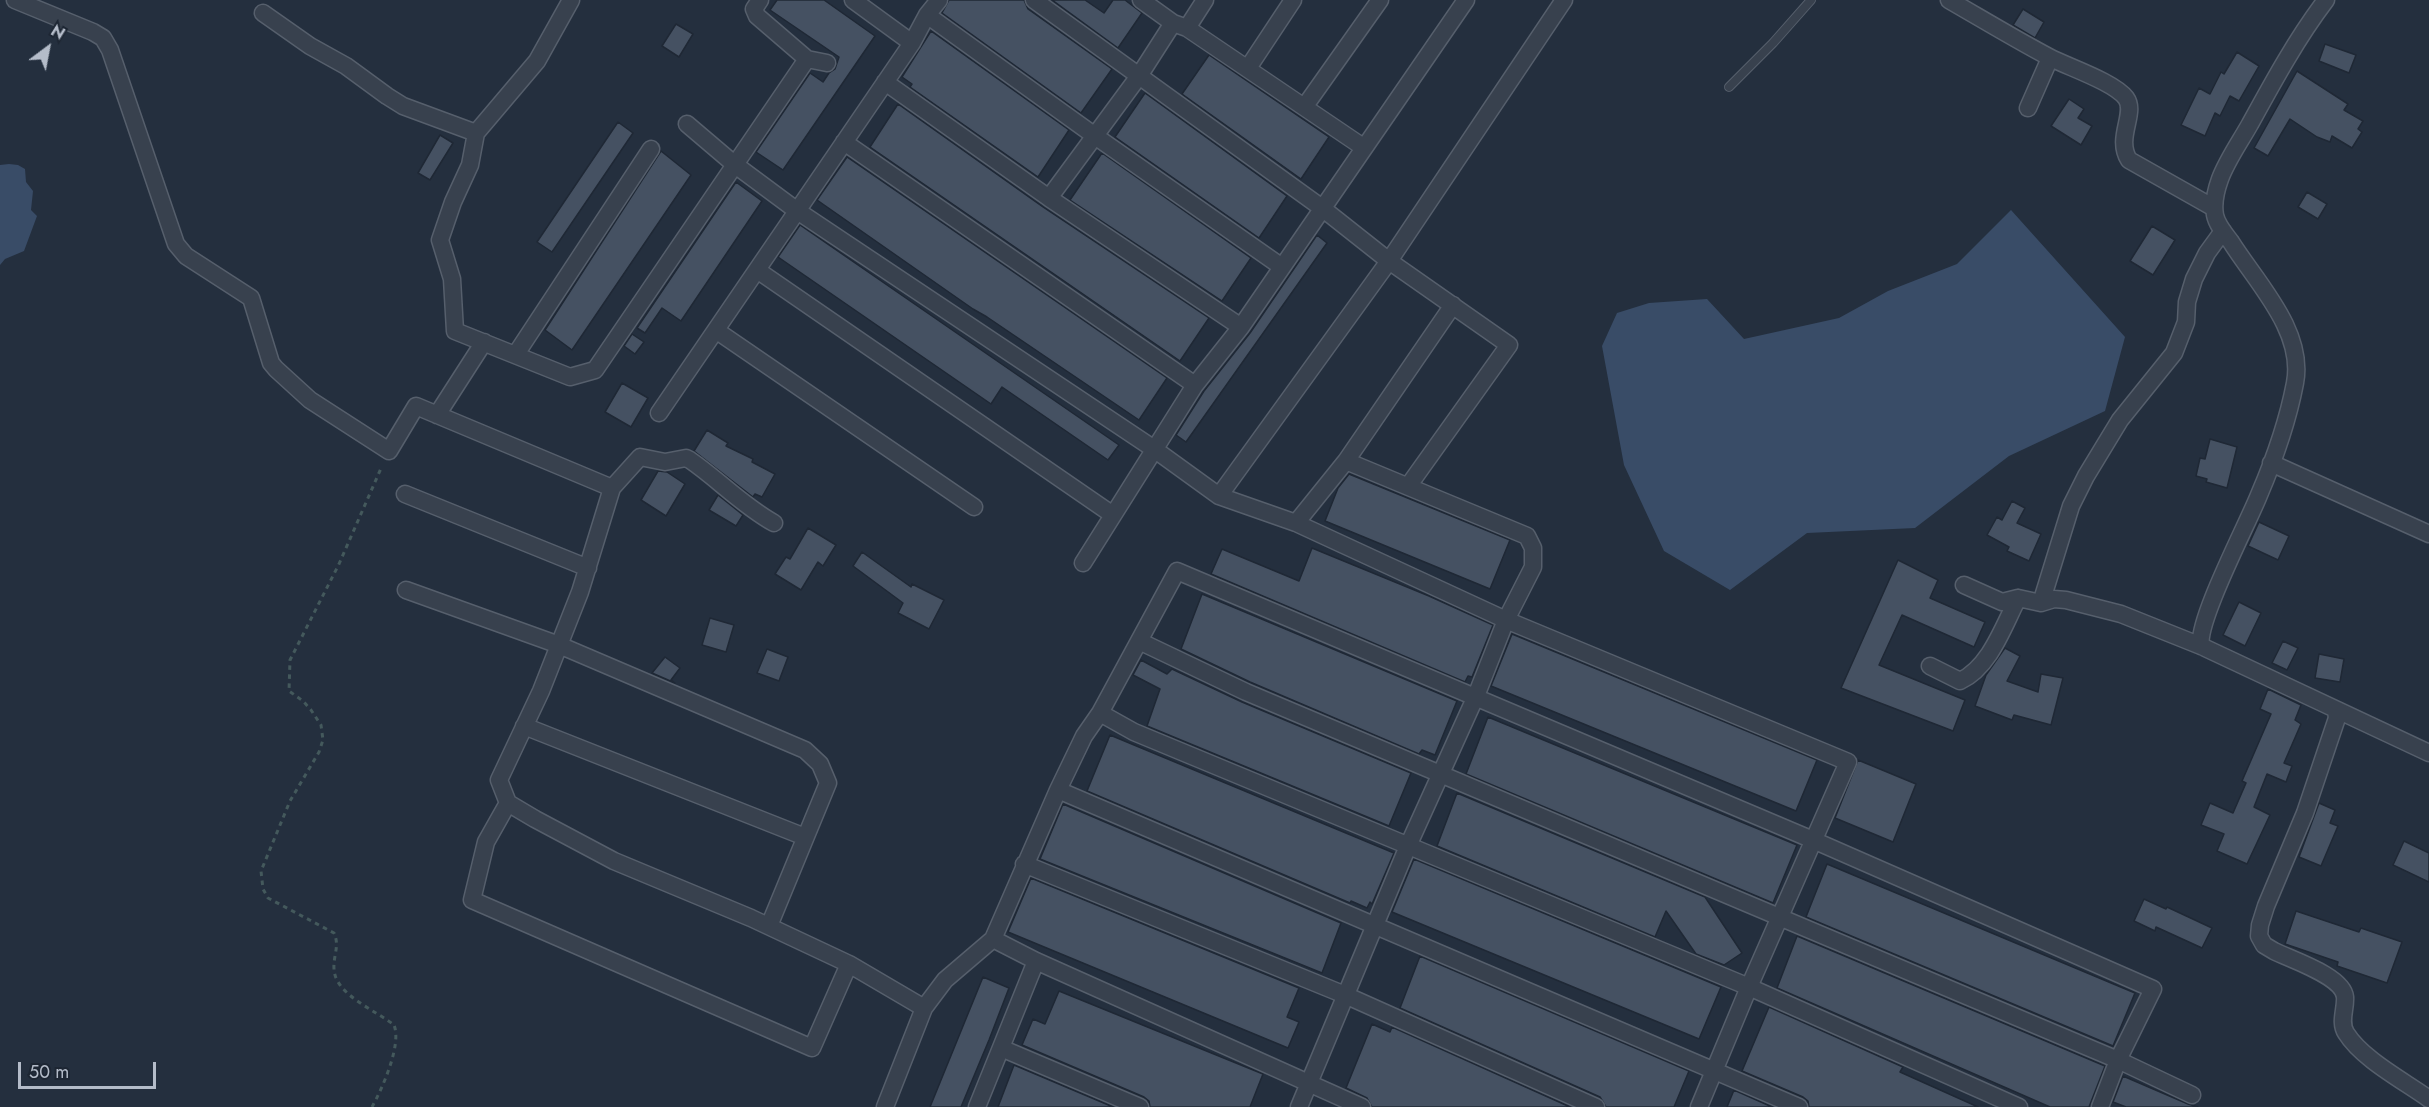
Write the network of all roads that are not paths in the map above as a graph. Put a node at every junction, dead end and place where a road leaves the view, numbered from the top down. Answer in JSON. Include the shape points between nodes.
{"nodes":[{"id":1,"x":15,"y":0,"type":"edge"},
{"id":2,"x":571,"y":0,"type":"edge"},
{"id":3,"x":760,"y":0,"type":"edge"},
{"id":4,"x":853,"y":0,"type":"edge"},
{"id":5,"x":939,"y":0,"type":"edge"},
{"id":6,"x":1034,"y":0,"type":"edge"},
{"id":7,"x":1141,"y":0,"type":"edge"},
{"id":8,"x":1205,"y":0,"type":"edge"},
{"id":9,"x":1293,"y":0,"type":"edge"},
{"id":10,"x":1380,"y":0,"type":"edge"},
{"id":11,"x":1466,"y":0,"type":"edge"},
{"id":12,"x":1564,"y":0,"type":"edge"},
{"id":13,"x":1811,"y":0,"type":"edge"},
{"id":14,"x":1949,"y":0,"type":"edge"},
{"id":15,"x":2326,"y":0,"type":"edge"},
{"id":16,"x":263,"y":13,"type":"dead end"},
{"id":17,"x":927,"y":15,"type":"junction"},
{"id":18,"x":1180,"y":25,"type":"junction"},
{"id":19,"x":912,"y":43,"type":"junction"},
{"id":20,"x":2050,"y":58,"type":"junction"},
{"id":21,"x":807,"y":59,"type":"junction"},
{"id":22,"x":827,"y":63,"type":"dead end"},
{"id":23,"x":1248,"y":68,"type":"junction"},
{"id":24,"x":1139,"y":76,"type":"junction"},
{"id":25,"x":885,"y":82,"type":"junction"},
{"id":26,"x":1729,"y":87,"type":"dead end"},
{"id":27,"x":1305,"y":106,"type":"junction"},
{"id":28,"x":2028,"y":108,"type":"dead end"},
{"id":29,"x":687,"y":124,"type":"dead end"},
{"id":30,"x":476,"y":133,"type":"junction"},
{"id":31,"x":1095,"y":136,"type":"junction"},
{"id":32,"x":844,"y":142,"type":"junction"},
{"id":33,"x":1363,"y":147,"type":"junction"},
{"id":34,"x":651,"y":149,"type":"dead end"},
{"id":35,"x":734,"y":164,"type":"junction"},
{"id":36,"x":1049,"y":198,"type":"junction"},
{"id":37,"x":1322,"y":208,"type":"junction"},
{"id":38,"x":2214,"y":208,"type":"junction"},
{"id":39,"x":796,"y":210,"type":"junction"},
{"id":40,"x":2223,"y":231,"type":"junction"},
{"id":41,"x":1389,"y":261,"type":"junction"},
{"id":42,"x":1282,"y":267,"type":"junction"},
{"id":43,"x":757,"y":270,"type":"junction"},
{"id":44,"x":1453,"y":305,"type":"junction"},
{"id":45,"x":1241,"y":327,"type":"junction"},
{"id":46,"x":717,"y":331,"type":"junction"},
{"id":47,"x":484,"y":342,"type":"junction"},
{"id":48,"x":516,"y":354,"type":"junction"},
{"id":49,"x":1195,"y":385,"type":"junction"},
{"id":50,"x":659,"y":413,"type":"dead end"},
{"id":51,"x":437,"y":415,"type":"junction"},
{"id":52,"x":1154,"y":449,"type":"junction"},
{"id":53,"x":1346,"y":461,"type":"junction"},
{"id":54,"x":2271,"y":463,"type":"junction"},
{"id":55,"x":1409,"y":485,"type":"junction"},
{"id":56,"x":612,"y":488,"type":"junction"},
{"id":57,"x":405,"y":494,"type":"dead end"},
{"id":58,"x":1219,"y":496,"type":"junction"},
{"id":59,"x":974,"y":507,"type":"dead end"},
{"id":60,"x":1113,"y":515,"type":"junction"},
{"id":61,"x":774,"y":523,"type":"dead end"},
{"id":62,"x":1296,"y":523,"type":"junction"},
{"id":63,"x":2429,"y":534,"type":"edge"},
{"id":64,"x":1083,"y":563,"type":"dead end"},
{"id":65,"x":588,"y":568,"type":"junction"},
{"id":66,"x":1964,"y":585,"type":"dead end"},
{"id":67,"x":406,"y":590,"type":"dead end"},
{"id":68,"x":2018,"y":598,"type":"junction"},
{"id":69,"x":2041,"y":603,"type":"junction"},
{"id":70,"x":1506,"y":620,"type":"junction"},
{"id":71,"x":1139,"y":641,"type":"junction"},
{"id":72,"x":559,"y":645,"type":"junction"},
{"id":73,"x":2201,"y":646,"type":"junction"},
{"id":74,"x":1930,"y":666,"type":"dead end"},
{"id":75,"x":1476,"y":696,"type":"junction"},
{"id":76,"x":2336,"y":711,"type":"junction"},
{"id":77,"x":1100,"y":713,"type":"junction"},
{"id":78,"x":524,"y":726,"type":"junction"},
{"id":79,"x":2429,"y":753,"type":"edge"},
{"id":80,"x":1442,"y":773,"type":"junction"},
{"id":81,"x":1058,"y":790,"type":"junction"},
{"id":82,"x":508,"y":802,"type":"junction"},
{"id":83,"x":806,"y":837,"type":"junction"},
{"id":84,"x":1813,"y":840,"type":"junction"},
{"id":85,"x":1408,"y":846,"type":"junction"},
{"id":86,"x":1024,"y":864,"type":"junction"},
{"id":87,"x":1779,"y":918,"type":"junction"},
{"id":88,"x":769,"y":926,"type":"junction"},
{"id":89,"x":1375,"y":926,"type":"junction"},
{"id":90,"x":993,"y":939,"type":"junction"},
{"id":91,"x":1036,"y":960,"type":"junction"},
{"id":92,"x":849,"y":964,"type":"junction"},
{"id":93,"x":1749,"y":987,"type":"junction"},
{"id":94,"x":1345,"y":995,"type":"junction"},
{"id":95,"x":924,"y":1008,"type":"junction"},
{"id":96,"x":1001,"y":1048,"type":"junction"},
{"id":97,"x":2118,"y":1060,"type":"junction"},
{"id":98,"x":1714,"y":1070,"type":"junction"},
{"id":99,"x":1309,"y":1083,"type":"junction"},
{"id":100,"x":2193,"y":1095,"type":"dead end"},
{"id":101,"x":2429,"y":1099,"type":"edge"},
{"id":102,"x":885,"y":1107,"type":"edge"},
{"id":103,"x":977,"y":1107,"type":"edge"},
{"id":104,"x":1140,"y":1107,"type":"edge"},
{"id":105,"x":1299,"y":1107,"type":"edge"},
{"id":106,"x":1362,"y":1107,"type":"edge"},
{"id":107,"x":1596,"y":1107,"type":"edge"},
{"id":108,"x":1699,"y":1107,"type":"edge"},
{"id":109,"x":1799,"y":1107,"type":"edge"},
{"id":110,"x":2019,"y":1107,"type":"edge"},
{"id":111,"x":2100,"y":1107,"type":"edge"}],
"edges":[{"from":1,"to":51,"type":"street","via":[[103,38],[176,244],[186,256],[251,298],[276,369],[310,400],[389,451],[416,406]]},
{"from":2,"to":30,"type":"street","via":[[537,61]]},
{"from":3,"to":21,"type":"street","via":[[754,13]]},
{"from":4,"to":19,"type":"street"},
{"from":5,"to":17,"type":"street"},
{"from":6,"to":24,"type":"street"},
{"from":7,"to":18,"type":"street"},
{"from":8,"to":18,"type":"street"},
{"from":9,"to":23,"type":"street"},
{"from":10,"to":27,"type":"street"},
{"from":11,"to":33,"type":"street"},
{"from":12,"to":41,"type":"street"},
{"from":13,"to":26,"type":"lane"},
{"from":14,"to":20,"type":"street"},
{"from":15,"to":38,"type":"street","via":[[2263,99],[2228,164],[2220,179]]},
{"from":16,"to":30,"type":"street","via":[[395,101]]},
{"from":17,"to":19,"type":"street"},
{"from":17,"to":31,"type":"street"},
{"from":18,"to":23,"type":"street"},
{"from":18,"to":24,"type":"street"},
{"from":19,"to":25,"type":"street"},
{"from":20,"to":28,"type":"street"},
{"from":20,"to":38,"type":"street","via":[[2115,88],[2127,99],[2123,140],[2129,160]]},
{"from":21,"to":22,"type":"street"},
{"from":21,"to":35,"type":"street"},
{"from":23,"to":27,"type":"street"},
{"from":24,"to":31,"type":"street"},
{"from":24,"to":37,"type":"street"},
{"from":25,"to":32,"type":"street"},
{"from":25,"to":36,"type":"street"},
{"from":27,"to":33,"type":"street"},
{"from":29,"to":35,"type":"street"},
{"from":30,"to":47,"type":"street","via":[[470,165],[440,240],[452,279],[455,331]]},
{"from":31,"to":36,"type":"street"},
{"from":31,"to":42,"type":"street"},
{"from":32,"to":39,"type":"street"},
{"from":32,"to":49,"type":"street"},
{"from":33,"to":37,"type":"street"},
{"from":34,"to":48,"type":"street"},
{"from":35,"to":39,"type":"street"},
{"from":35,"to":48,"type":"street","via":[[595,370],[570,377]]},
{"from":36,"to":45,"type":"street"},
{"from":37,"to":41,"type":"street"},
{"from":37,"to":42,"type":"street"},
{"from":38,"to":40,"type":"street"},
{"from":39,"to":43,"type":"street"},
{"from":39,"to":52,"type":"street"},
{"from":40,"to":54,"type":"street","via":[[2284,321],[2296,360],[2293,393]]},
{"from":40,"to":69,"type":"street","via":[[2194,279],[2186,322],[2174,353],[2120,420],[2071,506]]},
{"from":41,"to":44,"type":"street"},
{"from":41,"to":58,"type":"street"},
{"from":42,"to":45,"type":"street"},
{"from":43,"to":46,"type":"street"},
{"from":43,"to":60,"type":"street"},
{"from":44,"to":53,"type":"street"},
{"from":44,"to":55,"type":"street","via":[[1509,345]]},
{"from":45,"to":49,"type":"street"},
{"from":46,"to":50,"type":"street"},
{"from":46,"to":59,"type":"street"},
{"from":47,"to":48,"type":"street"},
{"from":47,"to":51,"type":"street"},
{"from":49,"to":52,"type":"street"},
{"from":51,"to":56,"type":"street"},
{"from":52,"to":58,"type":"street"},
{"from":52,"to":60,"type":"street"},
{"from":53,"to":55,"type":"street"},
{"from":53,"to":62,"type":"street"},
{"from":54,"to":63,"type":"street"},
{"from":54,"to":73,"type":"street","via":[[2212,606],[2200,638]]},
{"from":55,"to":70,"type":"street","via":[[1527,536],[1533,548],[1533,567]]},
{"from":56,"to":61,"type":"street","via":[[640,458],[665,462],[686,458]]},
{"from":56,"to":65,"type":"street"},
{"from":57,"to":65,"type":"street"},
{"from":58,"to":62,"type":"street"},
{"from":60,"to":64,"type":"street"},
{"from":62,"to":70,"type":"street"},
{"from":65,"to":72,"type":"street"},
{"from":66,"to":68,"type":"street","via":[[2002,602]]},
{"from":67,"to":72,"type":"street"},
{"from":68,"to":69,"type":"street"},
{"from":68,"to":74,"type":"street","via":[[1983,664],[1969,677],[1960,681]]},
{"from":69,"to":73,"type":"street","via":[[2066,600],[2121,614]]},
{"from":70,"to":75,"type":"street"},
{"from":70,"to":84,"type":"street","via":[[1848,762]]},
{"from":71,"to":75,"type":"street","via":[[1177,571]]},
{"from":71,"to":77,"type":"street"},
{"from":71,"to":80,"type":"street","via":[[1246,692]]},
{"from":72,"to":78,"type":"street"},
{"from":72,"to":83,"type":"street","via":[[805,750],[820,764],[828,783]]},
{"from":73,"to":76,"type":"street"},
{"from":75,"to":80,"type":"street"},
{"from":75,"to":84,"type":"street"},
{"from":76,"to":79,"type":"street"},
{"from":76,"to":101,"type":"street","via":[[2305,813],[2266,906],[2259,936],[2274,951],[2338,982],[2345,993],[2345,1032],[2361,1050]]},
{"from":77,"to":81,"type":"street","via":[[1084,736]]},
{"from":77,"to":85,"type":"street","via":[[1134,732]]},
{"from":78,"to":82,"type":"street","via":[[499,780]]},
{"from":78,"to":83,"type":"street"},
{"from":80,"to":85,"type":"street"},
{"from":80,"to":87,"type":"street"},
{"from":81,"to":86,"type":"street"},
{"from":81,"to":89,"type":"street"},
{"from":82,"to":88,"type":"street","via":[[614,861]]},
{"from":82,"to":92,"type":"street","via":[[486,842],[472,900],[812,1048]]},
{"from":83,"to":88,"type":"street"},
{"from":84,"to":87,"type":"street"},
{"from":84,"to":97,"type":"street","via":[[2152,989]]},
{"from":85,"to":89,"type":"street"},
{"from":85,"to":93,"type":"street"},
{"from":86,"to":90,"type":"street"},
{"from":86,"to":94,"type":"street"},
{"from":87,"to":93,"type":"street"},
{"from":87,"to":97,"type":"street"},
{"from":88,"to":92,"type":"street"},
{"from":89,"to":94,"type":"street"},
{"from":89,"to":98,"type":"street"},
{"from":90,"to":91,"type":"street"},
{"from":90,"to":95,"type":"street","via":[[945,980]]},
{"from":91,"to":96,"type":"street"},
{"from":91,"to":99,"type":"street"},
{"from":92,"to":95,"type":"street"},
{"from":93,"to":98,"type":"street"},
{"from":93,"to":110,"type":"street"},
{"from":94,"to":99,"type":"street"},
{"from":94,"to":107,"type":"street"},
{"from":95,"to":102,"type":"street"},
{"from":96,"to":103,"type":"street"},
{"from":96,"to":104,"type":"street"},
{"from":97,"to":100,"type":"street"},
{"from":97,"to":111,"type":"street"},
{"from":98,"to":108,"type":"street"},
{"from":98,"to":109,"type":"street"},
{"from":99,"to":105,"type":"street"},
{"from":99,"to":106,"type":"street"}]}
